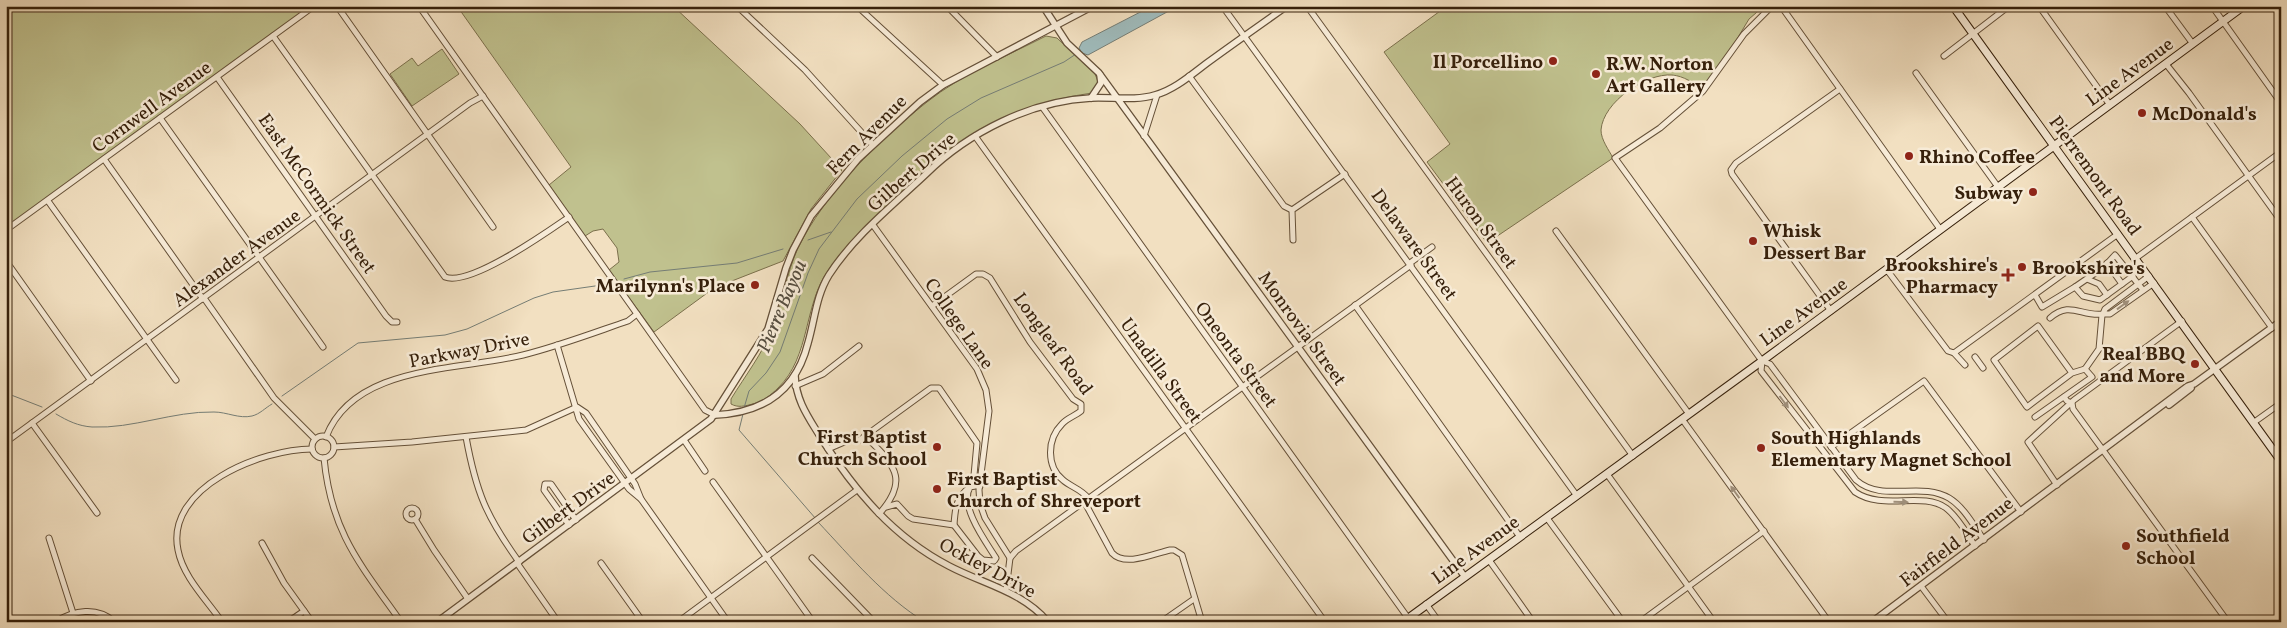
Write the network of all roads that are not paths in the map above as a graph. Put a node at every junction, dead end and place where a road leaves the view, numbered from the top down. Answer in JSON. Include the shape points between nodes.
{"nodes":[{"id":1,"x":314,"y":6,"type":"edge"},
{"id":2,"x":337,"y":6,"type":"edge"},
{"id":3,"x":419,"y":6,"type":"edge"},
{"id":4,"x":737,"y":6,"type":"edge"},
{"id":5,"x":856,"y":6,"type":"edge"},
{"id":6,"x":947,"y":6,"type":"edge"},
{"id":7,"x":1042,"y":6,"type":"edge"},
{"id":8,"x":1093,"y":6,"type":"edge"},
{"id":9,"x":1287,"y":6,"type":"edge"},
{"id":10,"x":1307,"y":6,"type":"edge"},
{"id":11,"x":1772,"y":6,"type":"edge"},
{"id":12,"x":1781,"y":6,"type":"edge"},
{"id":13,"x":1953,"y":6,"type":"edge"},
{"id":14,"x":2009,"y":6,"type":"edge"},
{"id":15,"x":2040,"y":6,"type":"edge"},
{"id":16,"x":2165,"y":6,"type":"edge"},
{"id":17,"x":2212,"y":6,"type":"edge"},
{"id":18,"x":2244,"y":6,"type":"edge"},
{"id":19,"x":1226,"y":11,"type":"dead end"},
{"id":20,"x":2222,"y":22,"type":"junction"},
{"id":21,"x":1055,"y":27,"type":"junction"},
{"id":22,"x":1973,"y":34,"type":"junction"},
{"id":23,"x":273,"y":36,"type":"junction"},
{"id":24,"x":1245,"y":36,"type":"junction"},
{"id":25,"x":2193,"y":44,"type":"junction"},
{"id":26,"x":1944,"y":56,"type":"dead end"},
{"id":27,"x":997,"y":57,"type":"junction"},
{"id":28,"x":2166,"y":64,"type":"junction"},
{"id":29,"x":1100,"y":73,"type":"junction"},
{"id":30,"x":1916,"y":73,"type":"dead end"},
{"id":31,"x":1190,"y":76,"type":"junction"},
{"id":32,"x":217,"y":77,"type":"junction"},
{"id":33,"x":943,"y":85,"type":"junction"},
{"id":34,"x":1840,"y":89,"type":"junction"},
{"id":35,"x":1158,"y":95,"type":"junction"},
{"id":36,"x":483,"y":96,"type":"junction"},
{"id":37,"x":1116,"y":97,"type":"junction"},
{"id":38,"x":1091,"y":98,"type":"junction"},
{"id":39,"x":2281,"y":103,"type":"edge"},
{"id":40,"x":2110,"y":105,"type":"junction"},
{"id":41,"x":1043,"y":108,"type":"junction"},
{"id":42,"x":160,"y":118,"type":"junction"},
{"id":43,"x":428,"y":134,"type":"junction"},
{"id":44,"x":975,"y":136,"type":"junction"},
{"id":45,"x":1144,"y":136,"type":"junction"},
{"id":46,"x":873,"y":145,"type":"junction"},
{"id":47,"x":2054,"y":146,"type":"junction"},
{"id":48,"x":2281,"y":152,"type":"edge"},
{"id":49,"x":104,"y":159,"type":"junction"},
{"id":50,"x":1346,"y":174,"type":"junction"},
{"id":51,"x":372,"y":176,"type":"junction"},
{"id":52,"x":2249,"y":176,"type":"junction"},
{"id":53,"x":1998,"y":187,"type":"junction"},
{"id":54,"x":48,"y":201,"type":"junction"},
{"id":55,"x":1292,"y":210,"type":"junction"},
{"id":56,"x":316,"y":216,"type":"junction"},
{"id":57,"x":2192,"y":216,"type":"junction"},
{"id":58,"x":569,"y":218,"type":"junction"},
{"id":59,"x":2281,"y":221,"type":"edge"},
{"id":60,"x":873,"y":225,"type":"junction"},
{"id":61,"x":494,"y":226,"type":"dead end"},
{"id":62,"x":6,"y":230,"type":"edge"},
{"id":63,"x":1940,"y":230,"type":"junction"},
{"id":64,"x":1556,"y":231,"type":"dead end"},
{"id":65,"x":2118,"y":234,"type":"junction"},
{"id":66,"x":1293,"y":240,"type":"dead end"},
{"id":67,"x":1432,"y":247,"type":"dead end"},
{"id":68,"x":260,"y":258,"type":"junction"},
{"id":69,"x":2136,"y":258,"type":"junction"},
{"id":70,"x":6,"y":261,"type":"edge"},
{"id":71,"x":2107,"y":263,"type":"junction"},
{"id":72,"x":1410,"y":264,"type":"junction"},
{"id":73,"x":1887,"y":270,"type":"junction"},
{"id":74,"x":2133,"y":276,"type":"junction"},
{"id":75,"x":2087,"y":278,"type":"junction"},
{"id":76,"x":2151,"y":280,"type":"junction"},
{"id":77,"x":2122,"y":284,"type":"junction"},
{"id":78,"x":2139,"y":284,"type":"junction"},
{"id":79,"x":2075,"y":287,"type":"junction"},
{"id":80,"x":2143,"y":290,"type":"junction"},
{"id":81,"x":2035,"y":295,"type":"junction"},
{"id":82,"x":2107,"y":295,"type":"junction"},
{"id":83,"x":203,"y":299,"type":"junction"},
{"id":84,"x":1354,"y":305,"type":"junction"},
{"id":85,"x":932,"y":306,"type":"junction"},
{"id":86,"x":1832,"y":311,"type":"junction"},
{"id":87,"x":637,"y":314,"type":"junction"},
{"id":88,"x":2102,"y":315,"type":"junction"},
{"id":89,"x":2050,"y":318,"type":"dead end"},
{"id":90,"x":2182,"y":321,"type":"junction"},
{"id":91,"x":2281,"y":321,"type":"edge"},
{"id":92,"x":397,"y":322,"type":"dead end"},
{"id":93,"x":2272,"y":328,"type":"junction"},
{"id":94,"x":147,"y":339,"type":"junction"},
{"id":95,"x":557,"y":345,"type":"junction"},
{"id":96,"x":859,"y":346,"type":"dead end"},
{"id":97,"x":323,"y":347,"type":"dead end"},
{"id":98,"x":1297,"y":347,"type":"junction"},
{"id":99,"x":1956,"y":351,"type":"junction"},
{"id":100,"x":1975,"y":357,"type":"dead end"},
{"id":101,"x":1762,"y":362,"type":"junction"},
{"id":102,"x":1965,"y":366,"type":"dead end"},
{"id":103,"x":1983,"y":368,"type":"dead end"},
{"id":104,"x":2084,"y":369,"type":"junction"},
{"id":105,"x":2216,"y":369,"type":"junction"},
{"id":106,"x":2072,"y":373,"type":"junction"},
{"id":107,"x":795,"y":376,"type":"junction"},
{"id":108,"x":91,"y":380,"type":"junction"},
{"id":109,"x":176,"y":380,"type":"dead end"},
{"id":110,"x":795,"y":386,"type":"junction"},
{"id":111,"x":1242,"y":387,"type":"junction"},
{"id":112,"x":2064,"y":397,"type":"junction"},
{"id":113,"x":2072,"y":403,"type":"junction"},
{"id":114,"x":2281,"y":403,"type":"edge"},
{"id":115,"x":577,"y":407,"type":"junction"},
{"id":116,"x":1689,"y":414,"type":"junction"},
{"id":117,"x":715,"y":415,"type":"junction"},
{"id":118,"x":2035,"y":418,"type":"dead end"},
{"id":119,"x":1682,"y":419,"type":"junction"},
{"id":120,"x":32,"y":423,"type":"junction"},
{"id":121,"x":2253,"y":423,"type":"junction"},
{"id":122,"x":1185,"y":428,"type":"junction"},
{"id":123,"x":466,"y":436,"type":"junction"},
{"id":124,"x":326,"y":437,"type":"junction"},
{"id":125,"x":315,"y":439,"type":"junction"},
{"id":126,"x":861,"y":439,"type":"junction"},
{"id":127,"x":684,"y":440,"type":"junction"},
{"id":128,"x":6,"y":442,"type":"edge"},
{"id":129,"x":334,"y":447,"type":"junction"},
{"id":130,"x":1831,"y":447,"type":"junction"},
{"id":131,"x":312,"y":449,"type":"junction"},
{"id":132,"x":828,"y":449,"type":"junction"},
{"id":133,"x":2104,"y":451,"type":"junction"},
{"id":134,"x":1633,"y":456,"type":"junction"},
{"id":135,"x":324,"y":458,"type":"junction"},
{"id":136,"x":2281,"y":461,"type":"edge"},
{"id":137,"x":705,"y":471,"type":"dead end"},
{"id":138,"x":1607,"y":474,"type":"junction"},
{"id":139,"x":632,"y":478,"type":"junction"},
{"id":140,"x":713,"y":482,"type":"dead end"},
{"id":141,"x":625,"y":484,"type":"junction"},
{"id":142,"x":2058,"y":485,"type":"junction"},
{"id":143,"x":974,"y":486,"type":"junction"},
{"id":144,"x":857,"y":490,"type":"junction"},
{"id":145,"x":896,"y":490,"type":"junction"},
{"id":146,"x":1577,"y":496,"type":"junction"},
{"id":147,"x":641,"y":499,"type":"junction"},
{"id":148,"x":1086,"y":500,"type":"junction"},
{"id":149,"x":897,"y":504,"type":"junction"},
{"id":150,"x":886,"y":507,"type":"junction"},
{"id":151,"x":2021,"y":512,"type":"junction"},
{"id":152,"x":97,"y":513,"type":"dead end"},
{"id":153,"x":879,"y":514,"type":"junction"},
{"id":154,"x":1547,"y":518,"type":"junction"},
{"id":155,"x":415,"y":519,"type":"dead end"},
{"id":156,"x":576,"y":520,"type":"junction"},
{"id":157,"x":569,"y":525,"type":"junction"},
{"id":158,"x":954,"y":526,"type":"junction"},
{"id":159,"x":1764,"y":531,"type":"junction"},
{"id":160,"x":1520,"y":537,"type":"junction"},
{"id":161,"x":49,"y":538,"type":"dead end"},
{"id":162,"x":1984,"y":540,"type":"junction"},
{"id":163,"x":262,"y":543,"type":"dead end"},
{"id":164,"x":1976,"y":546,"type":"junction"},
{"id":165,"x":767,"y":557,"type":"junction"},
{"id":166,"x":812,"y":558,"type":"dead end"},
{"id":167,"x":1010,"y":558,"type":"junction"},
{"id":168,"x":1489,"y":560,"type":"junction"},
{"id":169,"x":518,"y":562,"type":"junction"},
{"id":170,"x":601,"y":563,"type":"dead end"},
{"id":171,"x":1465,"y":577,"type":"junction"},
{"id":172,"x":1921,"y":586,"type":"junction"},
{"id":173,"x":1688,"y":587,"type":"junction"},
{"id":174,"x":1006,"y":590,"type":"junction"},
{"id":175,"x":711,"y":598,"type":"junction"},
{"id":176,"x":468,"y":599,"type":"junction"},
{"id":177,"x":1194,"y":599,"type":"junction"},
{"id":178,"x":1426,"y":604,"type":"junction"},
{"id":179,"x":304,"y":610,"type":"junction"},
{"id":180,"x":73,"y":613,"type":"junction"},
{"id":181,"x":1405,"y":620,"type":"edge"},
{"id":182,"x":55,"y":622,"type":"edge"},
{"id":183,"x":115,"y":622,"type":"edge"},
{"id":184,"x":222,"y":622,"type":"edge"},
{"id":185,"x":288,"y":622,"type":"edge"},
{"id":186,"x":312,"y":622,"type":"edge"},
{"id":187,"x":401,"y":622,"type":"edge"},
{"id":188,"x":437,"y":622,"type":"edge"},
{"id":189,"x":558,"y":622,"type":"edge"},
{"id":190,"x":643,"y":622,"type":"edge"},
{"id":191,"x":678,"y":622,"type":"edge"},
{"id":192,"x":728,"y":622,"type":"edge"},
{"id":193,"x":813,"y":622,"type":"edge"},
{"id":194,"x":874,"y":622,"type":"edge"},
{"id":195,"x":1048,"y":622,"type":"edge"},
{"id":196,"x":1160,"y":622,"type":"edge"},
{"id":197,"x":1202,"y":622,"type":"edge"},
{"id":198,"x":1326,"y":622,"type":"edge"},
{"id":199,"x":1439,"y":622,"type":"edge"},
{"id":200,"x":1533,"y":622,"type":"edge"},
{"id":201,"x":1623,"y":622,"type":"edge"},
{"id":202,"x":1640,"y":622,"type":"edge"},
{"id":203,"x":1714,"y":622,"type":"edge"},
{"id":204,"x":1829,"y":622,"type":"edge"},
{"id":205,"x":1872,"y":622,"type":"edge"},
{"id":206,"x":1948,"y":622,"type":"edge"},
{"id":207,"x":2228,"y":622,"type":"edge"}],
"edges":[{"from":1,"to":23,"type":"street","name":"Cornwell Avenue"},
{"from":2,"to":43,"type":"street"},
{"from":3,"to":36,"type":"street"},
{"from":4,"to":46,"type":"street","via":[[805,70]]},
{"from":5,"to":33,"type":"street"},
{"from":6,"to":27,"type":"street"},
{"from":7,"to":21,"type":"street"},
{"from":8,"to":21,"type":"street","name":"Fern Avenue"},
{"from":9,"to":24,"type":"street","name":"Gilbert Drive"},
{"from":10,"to":134,"type":"street","name":"Huron Street"},
{"from":11,"to":101,"type":"street","via":[[1744,34],[1698,96],[1660,128],[1615,158]]},
{"from":12,"to":34,"type":"street"},
{"from":13,"to":22,"type":"main road","name":"Pierremont Road"},
{"from":14,"to":22,"type":"street"},
{"from":15,"to":40,"type":"street"},
{"from":16,"to":25,"type":"street"},
{"from":17,"to":20,"type":"street"},
{"from":18,"to":20,"type":"main road","name":"Line Avenue"},
{"from":19,"to":24,"type":"street","name":"Delaware Street"},
{"from":20,"to":25,"type":"main road","name":"Line Avenue"},
{"from":20,"to":39,"type":"street"},
{"from":21,"to":27,"type":"street","name":"Fern Avenue"},
{"from":21,"to":29,"type":"street","via":[[1067,43]]},
{"from":22,"to":26,"type":"street"},
{"from":22,"to":47,"type":"main road","name":"Pierremont Road"},
{"from":23,"to":32,"type":"street","name":"Cornwell Avenue"},
{"from":23,"to":51,"type":"street"},
{"from":24,"to":31,"type":"street","name":"Gilbert Drive"},
{"from":24,"to":50,"type":"street","name":"Delaware Street"},
{"from":25,"to":28,"type":"main road","name":"Line Avenue"},
{"from":27,"to":33,"type":"street","name":"Fern Avenue"},
{"from":28,"to":40,"type":"main road","name":"Line Avenue"},
{"from":28,"to":52,"type":"street"},
{"from":29,"to":37,"type":"street"},
{"from":29,"to":38,"type":"street","via":[[1101,83]]},
{"from":30,"to":53,"type":"street"},
{"from":31,"to":35,"type":"street","name":"Gilbert Drive"},
{"from":31,"to":55,"type":"street","via":[[1284,206]]},
{"from":32,"to":42,"type":"street","name":"Cornwell Avenue"},
{"from":32,"to":56,"type":"street","name":"East McCormick Street"},
{"from":33,"to":46,"type":"street","name":"Fern Avenue"},
{"from":34,"to":63,"type":"street"},
{"from":34,"to":86,"type":"street","via":[[1736,163],[1731,170]]},
{"from":35,"to":37,"type":"street","name":"Gilbert Drive"},
{"from":35,"to":45,"type":"street"},
{"from":36,"to":43,"type":"street","name":"Alexander Avenue"},
{"from":36,"to":58,"type":"street"},
{"from":37,"to":38,"type":"street","name":"Gilbert Drive"},
{"from":37,"to":45,"type":"street","name":"Monrovia Street"},
{"from":38,"to":41,"type":"street","name":"Gilbert Drive"},
{"from":40,"to":47,"type":"main road","name":"Line Avenue"},
{"from":41,"to":44,"type":"street","name":"Gilbert Drive","via":[[1021,114]]},
{"from":41,"to":111,"type":"street","name":"Oneonta Street"},
{"from":42,"to":49,"type":"street","name":"Cornwell Avenue"},
{"from":42,"to":68,"type":"street"},
{"from":43,"to":51,"type":"street","name":"Alexander Avenue"},
{"from":43,"to":61,"type":"street"},
{"from":44,"to":60,"type":"street","name":"Gilbert Drive","via":[[935,165]]},
{"from":44,"to":122,"type":"street","name":"Unadilla Street"},
{"from":45,"to":98,"type":"street","name":"Monrovia Street"},
{"from":46,"to":117,"type":"street","name":"Fern Avenue","via":[[811,216],[786,268],[768,329]]},
{"from":47,"to":53,"type":"main road","name":"Line Avenue"},
{"from":47,"to":65,"type":"main road","name":"Pierremont Road"},
{"from":48,"to":52,"type":"street"},
{"from":49,"to":54,"type":"street","name":"Cornwell Avenue"},
{"from":49,"to":83,"type":"street"},
{"from":50,"to":55,"type":"street"},
{"from":50,"to":72,"type":"street","name":"Delaware Street"},
{"from":51,"to":56,"type":"street","name":"Alexander Avenue"},
{"from":51,"to":58,"type":"street","via":[[448,278],[454,279],[495,264]]},
{"from":52,"to":57,"type":"street"},
{"from":52,"to":59,"type":"street"},
{"from":53,"to":63,"type":"main road","name":"Line Avenue"},
{"from":54,"to":62,"type":"street","name":"Cornwell Avenue"},
{"from":54,"to":94,"type":"street"},
{"from":55,"to":66,"type":"street"},
{"from":56,"to":68,"type":"street","name":"Alexander Avenue"},
{"from":56,"to":92,"type":"street","name":"East McCormick Street","via":[[386,316]]},
{"from":57,"to":69,"type":"street"},
{"from":57,"to":93,"type":"street"},
{"from":58,"to":87,"type":"street"},
{"from":60,"to":85,"type":"street","name":"College Lane"},
{"from":60,"to":107,"type":"street","name":"Gilbert Drive","via":[[824,283],[816,304],[808,346]]},
{"from":63,"to":73,"type":"main road","name":"Line Avenue"},
{"from":64,"to":116,"type":"street"},
{"from":65,"to":69,"type":"main road","name":"Pierremont Road"},
{"from":65,"to":81,"type":"street"},
{"from":67,"to":72,"type":"street"},
{"from":68,"to":83,"type":"street","name":"Alexander Avenue"},
{"from":68,"to":97,"type":"street"},
{"from":69,"to":76,"type":"main road","name":"Pierremont Road"},
{"from":70,"to":108,"type":"street"},
{"from":71,"to":74,"type":"street","via":[[2118,255]]},
{"from":71,"to":75,"type":"street"},
{"from":71,"to":77,"type":"street"},
{"from":72,"to":84,"type":"street"},
{"from":72,"to":146,"type":"street","name":"Delaware Street"},
{"from":73,"to":86,"type":"main road","name":"Line Avenue"},
{"from":73,"to":99,"type":"street","via":[[1948,351]]},
{"from":74,"to":77,"type":"street"},
{"from":74,"to":78,"type":"street"},
{"from":75,"to":79,"type":"street"},
{"from":75,"to":82,"type":"street","via":[[2099,284]]},
{"from":76,"to":78,"type":"street"},
{"from":76,"to":80,"type":"street"},
{"from":76,"to":90,"type":"main road","name":"Pierremont Road"},
{"from":77,"to":82,"type":"street"},
{"from":78,"to":80,"type":"street"},
{"from":78,"to":88,"type":"street","via":[[2105,309]]},
{"from":79,"to":81,"type":"street","via":[[2042,308]]},
{"from":79,"to":82,"type":"street","via":[[2089,299],[2100,300]]},
{"from":88,"to":80,"type":"street","one_way":true,"via":[[2110,314]]},
{"from":81,"to":99,"type":"street"},
{"from":83,"to":94,"type":"street","name":"Alexander Avenue"},
{"from":83,"to":125,"type":"street","via":[[274,398]]},
{"from":84,"to":98,"type":"street"},
{"from":84,"to":160,"type":"street"},
{"from":85,"to":143,"type":"street","name":"College Lane","via":[[977,369],[986,390],[989,418]]},
{"from":85,"to":148,"type":"street","name":"Longleaf Road","via":[[976,274],[990,278],[1037,352],[1073,399],[1081,404],[1081,411],[1067,418],[1054,434],[1050,456],[1060,477],[1082,491]]},
{"from":86,"to":101,"type":"main road","name":"Line Avenue"},
{"from":87,"to":95,"type":"street","name":"Parkway Drive"},
{"from":87,"to":117,"type":"street","via":[[705,410]]},
{"from":88,"to":89,"type":"street","via":[[2067,308]]},
{"from":88,"to":104,"type":"street","via":[[2099,349]]},
{"from":90,"to":105,"type":"main road","name":"Pierremont Road"},
{"from":90,"to":113,"type":"street"},
{"from":91,"to":93,"type":"street","name":"Fairfield Avenue"},
{"from":93,"to":105,"type":"street","name":"Fairfield Avenue"},
{"from":94,"to":108,"type":"street","name":"Alexander Avenue"},
{"from":94,"to":109,"type":"street"},
{"from":95,"to":115,"type":"street"},
{"from":95,"to":124,"type":"street","name":"Parkway Drive","via":[[522,356],[412,375],[369,388],[348,403],[331,423]]},
{"from":96,"to":110,"type":"street","via":[[823,374]]},
{"from":98,"to":111,"type":"street"},
{"from":98,"to":171,"type":"street","name":"Monrovia Street"},
{"from":99,"to":102,"type":"street"},
{"from":100,"to":103,"type":"street"},
{"from":101,"to":116,"type":"main road","name":"Line Avenue"},
{"from":101,"to":130,"type":"street","via":[[1770,364]]},
{"from":101,"to":164,"type":"street","one_way":true,"via":[[1761,371],[1855,492],[1878,501],[1941,505],[1950,511]]},
{"from":104,"to":106,"type":"street"},
{"from":104,"to":112,"type":"street","via":[[2092,377]]},
{"from":105,"to":121,"type":"main road","name":"Pierremont Road"},
{"from":105,"to":133,"type":"street","name":"Fairfield Avenue"},
{"from":106,"to":106,"type":"street","via":[[2027,407],[1994,360],[2038,326]]},
{"from":107,"to":110,"type":"street","name":"Ockley Drive"},
{"from":107,"to":117,"type":"street","via":[[778,396],[746,410]]},
{"from":108,"to":120,"type":"street","name":"Alexander Avenue"},
{"from":110,"to":132,"type":"street","name":"Ockley Drive","via":[[801,406]]},
{"from":111,"to":122,"type":"street"},
{"from":111,"to":181,"type":"street","name":"Oneonta Street"},
{"from":112,"to":113,"type":"street"},
{"from":112,"to":118,"type":"street"},
{"from":113,"to":133,"type":"street"},
{"from":113,"to":142,"type":"street","via":[[2028,442]]},
{"from":114,"to":121,"type":"street"},
{"from":115,"to":123,"type":"street","via":[[526,430]]},
{"from":115,"to":139,"type":"street","via":[[586,414]]},
{"from":115,"to":141,"type":"street","via":[[579,419]]},
{"from":116,"to":119,"type":"main road","name":"Line Avenue"},
{"from":117,"to":127,"type":"street","name":"Gilbert Drive"},
{"from":119,"to":134,"type":"main road","name":"Line Avenue"},
{"from":159,"to":119,"type":"street","one_way":true},
{"from":120,"to":128,"type":"street","name":"Alexander Avenue"},
{"from":120,"to":152,"type":"street"},
{"from":121,"to":136,"type":"main road","name":"Pierremont Road"},
{"from":122,"to":148,"type":"street"},
{"from":122,"to":198,"type":"street","name":"Unadilla Street"},
{"from":123,"to":129,"type":"street"},
{"from":123,"to":169,"type":"street","via":[[482,501]]},
{"from":124,"to":125,"type":"street"},
{"from":124,"to":129,"type":"street"},
{"from":125,"to":131,"type":"street"},
{"from":126,"to":132,"type":"street","via":[[848,440]]},
{"from":126,"to":143,"type":"street","via":[[931,388],[939,388],[978,442]]},
{"from":126,"to":145,"type":"street","via":[[869,440],[888,461],[896,474]]},
{"from":127,"to":137,"type":"street"},
{"from":127,"to":139,"type":"street","name":"Gilbert Drive"},
{"from":129,"to":135,"type":"street"},
{"from":130,"to":151,"type":"street","via":[[1924,381]]},
{"from":130,"to":162,"type":"street","via":[[1865,487],[1947,496],[1960,506]]},
{"from":131,"to":135,"type":"street","via":[[317,456]]},
{"from":131,"to":184,"type":"street","via":[[279,452],[250,462],[194,498],[183,511],[177,540],[182,564]]},
{"from":132,"to":144,"type":"street","name":"Ockley Drive"},
{"from":133,"to":142,"type":"street","name":"Fairfield Avenue"},
{"from":133,"to":207,"type":"street"},
{"from":134,"to":138,"type":"main road","name":"Line Avenue"},
{"from":135,"to":187,"type":"street","via":[[329,497],[343,536]]},
{"from":138,"to":146,"type":"main road","name":"Line Avenue"},
{"from":138,"to":173,"type":"street"},
{"from":139,"to":141,"type":"street","name":"Gilbert Drive"},
{"from":139,"to":147,"type":"street"},
{"from":140,"to":165,"type":"street"},
{"from":141,"to":147,"type":"street"},
{"from":141,"to":156,"type":"street","name":"Gilbert Drive"},
{"from":142,"to":151,"type":"street","name":"Fairfield Avenue"},
{"from":143,"to":158,"type":"street","via":[[960,495],[957,501]]},
{"from":143,"to":158,"type":"street","via":[[967,495],[970,514],[996,558],[990,562],[983,560]]},
{"from":143,"to":167,"type":"street","name":"College Lane","via":[[983,514]]},
{"from":144,"to":153,"type":"street","name":"Ockley Drive"},
{"from":144,"to":165,"type":"street"},
{"from":145,"to":149,"type":"street"},
{"from":145,"to":150,"type":"street"},
{"from":146,"to":154,"type":"main road","name":"Line Avenue"},
{"from":147,"to":175,"type":"street"},
{"from":148,"to":167,"type":"street"},
{"from":148,"to":177,"type":"street","name":"Longleaf Road","via":[[1112,553],[1118,558],[1127,560],[1170,550],[1179,552]]},
{"from":149,"to":150,"type":"street"},
{"from":149,"to":158,"type":"street","via":[[913,518]]},
{"from":150,"to":153,"type":"street"},
{"from":151,"to":162,"type":"street","name":"Fairfield Avenue"},
{"from":153,"to":174,"type":"street","name":"Ockley Drive","via":[[929,554],[966,575]]},
{"from":154,"to":160,"type":"main road","name":"Line Avenue"},
{"from":154,"to":201,"type":"street"},
{"from":155,"to":176,"type":"street"},
{"from":156,"to":157,"type":"street","name":"Gilbert Drive"},
{"from":156,"to":157,"type":"street","via":[[551,484],[546,484],[544,490]]},
{"from":157,"to":169,"type":"street","name":"Gilbert Drive"},
{"from":159,"to":173,"type":"street"},
{"from":159,"to":204,"type":"street"},
{"from":160,"to":168,"type":"main road","name":"Line Avenue"},
{"from":161,"to":180,"type":"street"},
{"from":162,"to":164,"type":"street","name":"Fairfield Avenue"},
{"from":163,"to":179,"type":"street","via":[[279,575]]},
{"from":164,"to":172,"type":"street","name":"Fairfield Avenue"},
{"from":165,"to":175,"type":"street"},
{"from":165,"to":193,"type":"street"},
{"from":166,"to":194,"type":"street"},
{"from":167,"to":174,"type":"street"},
{"from":168,"to":171,"type":"main road","name":"Line Avenue"},
{"from":168,"to":200,"type":"street"},
{"from":169,"to":176,"type":"street","name":"Gilbert Drive"},
{"from":169,"to":189,"type":"street"},
{"from":170,"to":190,"type":"street"},
{"from":171,"to":178,"type":"main road","name":"Line Avenue"},
{"from":172,"to":205,"type":"street","name":"Fairfield Avenue"},
{"from":172,"to":206,"type":"street"},
{"from":173,"to":202,"type":"street"},
{"from":173,"to":203,"type":"street"},
{"from":174,"to":195,"type":"street","name":"Ockley Drive","via":[[1027,602]]},
{"from":175,"to":191,"type":"street"},
{"from":175,"to":192,"type":"street"},
{"from":176,"to":188,"type":"street","name":"Gilbert Drive"},
{"from":177,"to":196,"type":"street"},
{"from":177,"to":197,"type":"street","name":"Longleaf Road"},
{"from":178,"to":181,"type":"main road","name":"Line Avenue"},
{"from":178,"to":199,"type":"street"},
{"from":179,"to":185,"type":"street"},
{"from":179,"to":186,"type":"street"},
{"from":180,"to":182,"type":"street"},
{"from":180,"to":183,"type":"street","via":[[86,611],[104,615]]}]}
